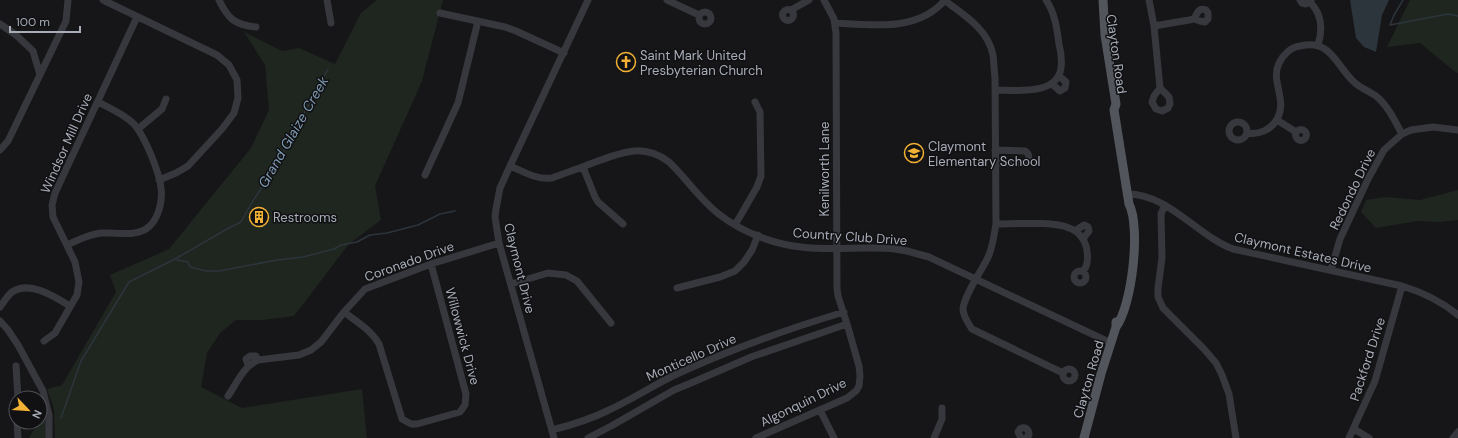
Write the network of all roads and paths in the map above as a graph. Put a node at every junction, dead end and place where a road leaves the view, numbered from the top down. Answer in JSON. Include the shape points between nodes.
{"nodes":[{"id":1,"x":68,"y":0,"type":"edge"},
{"id":2,"x":103,"y":0,"type":"edge"},
{"id":3,"x":219,"y":0,"type":"edge"},
{"id":4,"x":327,"y":0,"type":"edge"},
{"id":5,"x":588,"y":0,"type":"edge"},
{"id":6,"x":667,"y":0,"type":"edge"},
{"id":7,"x":809,"y":0,"type":"edge"},
{"id":8,"x":824,"y":0,"type":"edge"},
{"id":9,"x":944,"y":0,"type":"edge"},
{"id":10,"x":1046,"y":0,"type":"edge"},
{"id":11,"x":1098,"y":0,"type":"edge"},
{"id":12,"x":1103,"y":0,"type":"edge"},
{"id":13,"x":1149,"y":0,"type":"edge"},
{"id":14,"x":1300,"y":0,"type":"edge"},
{"id":15,"x":1311,"y":1,"type":"edge"},
{"id":16,"x":792,"y":10,"type":"dead end"},
{"id":17,"x":440,"y":13,"type":"dead end"},
{"id":18,"x":699,"y":15,"type":"dead end"},
{"id":19,"x":137,"y":17,"type":"junction"},
{"id":20,"x":1194,"y":19,"type":"dead end"},
{"id":21,"x":478,"y":21,"type":"junction"},
{"id":22,"x":331,"y":23,"type":"dead end"},
{"id":23,"x":835,"y":23,"type":"junction"},
{"id":24,"x":0,"y":24,"type":"edge"},
{"id":25,"x":1154,"y":26,"type":"junction"},
{"id":26,"x":256,"y":27,"type":"dead end"},
{"id":27,"x":1318,"y":45,"type":"junction"},
{"id":28,"x":50,"y":54,"type":"junction"},
{"id":29,"x":564,"y":54,"type":"junction"},
{"id":30,"x":35,"y":55,"type":"junction"},
{"id":31,"x":40,"y":75,"type":"junction"},
{"id":32,"x":1059,"y":76,"type":"junction"},
{"id":33,"x":1052,"y":84,"type":"junction"},
{"id":34,"x":1160,"y":88,"type":"dead end"},
{"id":35,"x":995,"y":90,"type":"junction"},
{"id":36,"x":166,"y":99,"type":"dead end"},
{"id":37,"x":98,"y":102,"type":"junction"},
{"id":38,"x":755,"y":102,"type":"dead end"},
{"id":39,"x":1114,"y":110,"type":"junction"},
{"id":40,"x":1277,"y":120,"type":"junction"},
{"id":41,"x":138,"y":130,"type":"junction"},
{"id":42,"x":1458,"y":130,"type":"edge"},
{"id":43,"x":1296,"y":132,"type":"dead end"},
{"id":44,"x":1247,"y":133,"type":"dead end"},
{"id":45,"x":1402,"y":134,"type":"junction"},
{"id":46,"x":0,"y":150,"type":"edge"},
{"id":47,"x":995,"y":150,"type":"junction"},
{"id":48,"x":995,"y":163,"type":"junction"},
{"id":49,"x":510,"y":166,"type":"junction"},
{"id":50,"x":584,"y":167,"type":"junction"},
{"id":51,"x":425,"y":175,"type":"dead end"},
{"id":52,"x":159,"y":180,"type":"junction"},
{"id":53,"x":1127,"y":194,"type":"junction"},
{"id":54,"x":1165,"y":205,"type":"junction"},
{"id":55,"x":623,"y":224,"type":"dead end"},
{"id":56,"x":996,"y":224,"type":"junction"},
{"id":57,"x":735,"y":225,"type":"junction"},
{"id":58,"x":1075,"y":231,"type":"junction"},
{"id":59,"x":758,"y":235,"type":"junction"},
{"id":60,"x":1083,"y":239,"type":"junction"},
{"id":61,"x":499,"y":242,"type":"junction"},
{"id":62,"x":67,"y":245,"type":"junction"},
{"id":63,"x":836,"y":248,"type":"junction"},
{"id":64,"x":430,"y":264,"type":"junction"},
{"id":65,"x":1331,"y":270,"type":"junction"},
{"id":66,"x":1083,"y":272,"type":"dead end"},
{"id":67,"x":976,"y":279,"type":"junction"},
{"id":68,"x":511,"y":284,"type":"junction"},
{"id":69,"x":1402,"y":286,"type":"junction"},
{"id":70,"x":678,"y":288,"type":"dead end"},
{"id":71,"x":70,"y":306,"type":"junction"},
{"id":72,"x":0,"y":307,"type":"edge"},
{"id":73,"x":344,"y":312,"type":"junction"},
{"id":74,"x":844,"y":312,"type":"junction"},
{"id":75,"x":1458,"y":314,"type":"edge"},
{"id":76,"x":0,"y":321,"type":"edge"},
{"id":77,"x":611,"y":323,"type":"dead end"},
{"id":78,"x":847,"y":324,"type":"junction"},
{"id":79,"x":44,"y":341,"type":"dead end"},
{"id":80,"x":1111,"y":343,"type":"junction"},
{"id":81,"x":16,"y":366,"type":"dead end"},
{"id":82,"x":1063,"y":373,"type":"dead end"},
{"id":83,"x":859,"y":386,"type":"joint"},
{"id":84,"x":18,"y":390,"type":"edge"},
{"id":85,"x":228,"y":396,"type":"dead end"},
{"id":86,"x":942,"y":408,"type":"dead end"},
{"id":87,"x":820,"y":410,"type":"junction"},
{"id":88,"x":1354,"y":429,"type":"junction"},
{"id":89,"x":552,"y":430,"type":"junction"},
{"id":90,"x":1458,"y":432,"type":"edge"},
{"id":91,"x":49,"y":438,"type":"edge"},
{"id":92,"x":554,"y":438,"type":"edge"},
{"id":93,"x":588,"y":438,"type":"edge"},
{"id":94,"x":756,"y":438,"type":"edge"},
{"id":95,"x":834,"y":438,"type":"edge"},
{"id":96,"x":934,"y":438,"type":"edge"},
{"id":97,"x":1020,"y":438,"type":"edge"},
{"id":98,"x":1027,"y":438,"type":"edge"},
{"id":99,"x":1084,"y":438,"type":"edge"},
{"id":100,"x":1236,"y":438,"type":"edge"},
{"id":101,"x":1349,"y":438,"type":"edge"},
{"id":102,"x":1369,"y":438,"type":"edge"},
{"id":103,"x":1453,"y":438,"type":"edge"}],
"edges":[{"from":1,"to":28,"type":"street","via":[[66,21]]},
{"from":2,"to":19,"type":"street"},
{"from":3,"to":26,"type":"street","via":[[234,21],[242,26]]},
{"from":4,"to":22,"type":"street"},
{"from":5,"to":29,"type":"street","name":"Claymont Drive"},
{"from":6,"to":18,"type":"street"},
{"from":7,"to":16,"type":"street"},
{"from":8,"to":23,"type":"street","name":"Kenilworth Lane"},
{"from":9,"to":23,"type":"street","via":[[926,16],[910,22],[886,25]]},
{"from":9,"to":35,"type":"street","via":[[971,20],[990,44]]},
{"from":10,"to":32,"type":"street","via":[[1058,31],[1062,60]]},
{"from":11,"to":39,"type":"main road","name":"Clayton Road","via":[[1102,44],[1111,105]]},
{"from":12,"to":39,"type":"main road","name":"Clayton Road","via":[[1105,35],[1116,104]]},
{"from":13,"to":25,"type":"street"},
{"from":14,"to":15,"type":"street","via":[[1304,4]]},
{"from":15,"to":27,"type":"street","via":[[1319,12],[1321,21]]},
{"from":17,"to":21,"type":"street"},
{"from":19,"to":37,"type":"street","name":"Windsor Mill Drive"},
{"from":19,"to":52,"type":"street","via":[[217,55],[229,65],[238,89],[234,113],[222,129],[188,166]]},
{"from":20,"to":25,"type":"street"},
{"from":21,"to":29,"type":"street","via":[[516,31]]},
{"from":21,"to":51,"type":"street","via":[[458,103]]},
{"from":23,"to":63,"type":"street","name":"Kenilworth Lane"},
{"from":24,"to":30,"type":"street","via":[[33,50]]},
{"from":25,"to":34,"type":"street"},
{"from":27,"to":40,"type":"street","via":[[1295,47],[1285,54],[1279,63],[1276,80],[1282,108]]},
{"from":27,"to":45,"type":"street","via":[[1332,55],[1355,83],[1383,103]]},
{"from":28,"to":30,"type":"street"},
{"from":28,"to":31,"type":"street"},
{"from":29,"to":49,"type":"street","name":"Claymont Drive"},
{"from":30,"to":31,"type":"street"},
{"from":31,"to":46,"type":"street","via":[[8,141]]},
{"from":32,"to":33,"type":"street"},
{"from":32,"to":33,"type":"street","via":[[1066,82],[1065,88],[1060,90]]},
{"from":33,"to":35,"type":"street","via":[[1034,90]]},
{"from":35,"to":47,"type":"street"},
{"from":36,"to":41,"type":"street","via":[[162,109]]},
{"from":37,"to":41,"type":"street","via":[[123,115]]},
{"from":37,"to":62,"type":"street","name":"Windsor Mill Drive","via":[[53,199],[53,217]]},
{"from":38,"to":57,"type":"street","via":[[760,112],[761,176]]},
{"from":39,"to":53,"type":"main road","name":"Clayton Road"},
{"from":40,"to":43,"type":"street"},
{"from":40,"to":44,"type":"street","via":[[1259,134]]},
{"from":41,"to":52,"type":"street","via":[[146,141]]},
{"from":42,"to":45,"type":"street","name":"Redondo Drive","via":[[1427,127]]},
{"from":45,"to":65,"type":"street","name":"Redondo Drive","via":[[1380,156],[1340,239]]},
{"from":47,"to":48,"type":"street"},
{"from":47,"to":48,"type":"street","via":[[1025,151],[1029,157],[1025,163]]},
{"from":48,"to":56,"type":"street"},
{"from":49,"to":50,"type":"street","name":"Country Club Drive","via":[[534,176],[547,178]]},
{"from":49,"to":61,"type":"street","name":"Claymont Drive","via":[[500,188],[496,210]]},
{"from":50,"to":55,"type":"street","via":[[598,202]]},
{"from":50,"to":57,"type":"street","name":"Country Club Drive","via":[[631,151],[645,151],[658,155],[675,168],[711,208]]},
{"from":52,"to":62,"type":"street","via":[[159,210],[151,225],[144,230],[94,235]]},
{"from":53,"to":54,"type":"street","name":"Claymont Estates Drive","via":[[1141,195]]},
{"from":53,"to":80,"type":"main road","name":"Clayton Road","via":[[1129,254],[1125,285]]},
{"from":54,"to":65,"type":"street","name":"Claymont Estates Drive","via":[[1205,235],[1229,248]]},
{"from":54,"to":100,"type":"street","via":[[1161,214],[1162,258],[1158,297],[1163,308],[1216,363],[1229,394]]},
{"from":56,"to":58,"type":"street","via":[[1064,226]]},
{"from":56,"to":67,"type":"street","via":[[994,243]]},
{"from":57,"to":59,"type":"street","name":"Country Club Drive"},
{"from":58,"to":60,"type":"street"},
{"from":58,"to":60,"type":"street","via":[[1084,226],[1088,227],[1089,231]]},
{"from":59,"to":63,"type":"street","name":"Country Club Drive","via":[[802,247]]},
{"from":59,"to":70,"type":"street","via":[[752,250],[734,271]]},
{"from":60,"to":66,"type":"street","via":[[1087,256]]},
{"from":61,"to":64,"type":"street","name":"Coronado Drive"},
{"from":61,"to":68,"type":"street","name":"Claymont Drive"},
{"from":62,"to":71,"type":"street","name":"Windsor Mill Drive","via":[[79,276],[77,295]]},
{"from":63,"to":67,"type":"street","name":"Country Club Drive","via":[[907,251],[929,257]]},
{"from":63,"to":74,"type":"street","name":"Kenilworth Lane","via":[[838,296]]},
{"from":64,"to":73,"type":"street","name":"Coronado Drive","via":[[365,289]]},
{"from":64,"to":73,"type":"street","name":"Willowwick Drive","via":[[463,379],[467,399],[464,409],[460,412],[417,424],[402,419],[380,344],[370,332]]},
{"from":65,"to":69,"type":"street","name":"Claymont Estates Drive"},
{"from":67,"to":80,"type":"street","name":"Country Club Drive"},
{"from":67,"to":82,"type":"street","via":[[963,309],[965,319],[972,329]]},
{"from":68,"to":77,"type":"street","via":[[548,273],[566,275],[577,281]]},
{"from":68,"to":89,"type":"street","name":"Claymont Drive"},
{"from":69,"to":75,"type":"street","name":"Claymont Estates Drive","via":[[1435,299]]},
{"from":69,"to":88,"type":"street","name":"Packford Drive","via":[[1375,381]]},
{"from":71,"to":72,"type":"street","via":[[47,293],[27,288],[13,292]]},
{"from":71,"to":79,"type":"street","name":"Windsor Mill Drive","via":[[55,333]]},
{"from":73,"to":85,"type":"street","name":"Coronado Drive","via":[[320,342],[305,354],[258,360],[248,365]]},
{"from":74,"to":78,"type":"street","name":"Kenilworth Lane"},
{"from":74,"to":89,"type":"street","name":"Monticello Drive","via":[[774,334],[709,360],[676,374],[603,413]]},
{"from":76,"to":91,"type":"street","via":[[18,345],[43,391],[49,415]]},
{"from":78,"to":83,"type":"street","name":"Kenilworth Lane","via":[[859,366]]},
{"from":78,"to":93,"type":"street","name":"Monticello Drive","via":[[751,357],[674,390]]},
{"from":80,"to":99,"type":"main road","name":"Clayton Road"},
{"from":81,"to":84,"type":"street"},
{"from":83,"to":87,"type":"street","name":"Algonquin Drive","via":[[852,394]]},
{"from":86,"to":96,"type":"street","via":[[942,419]]},
{"from":87,"to":94,"type":"street","name":"Algonquin Drive"},
{"from":87,"to":95,"type":"street"},
{"from":88,"to":101,"type":"street","name":"Packford Drive"},
{"from":88,"to":102,"type":"street"},
{"from":89,"to":92,"type":"street","name":"Claymont Drive"},
{"from":90,"to":103,"type":"street"},
{"from":97,"to":98,"type":"street","via":[[1018,432],[1026,428],[1029,431]]}]}
